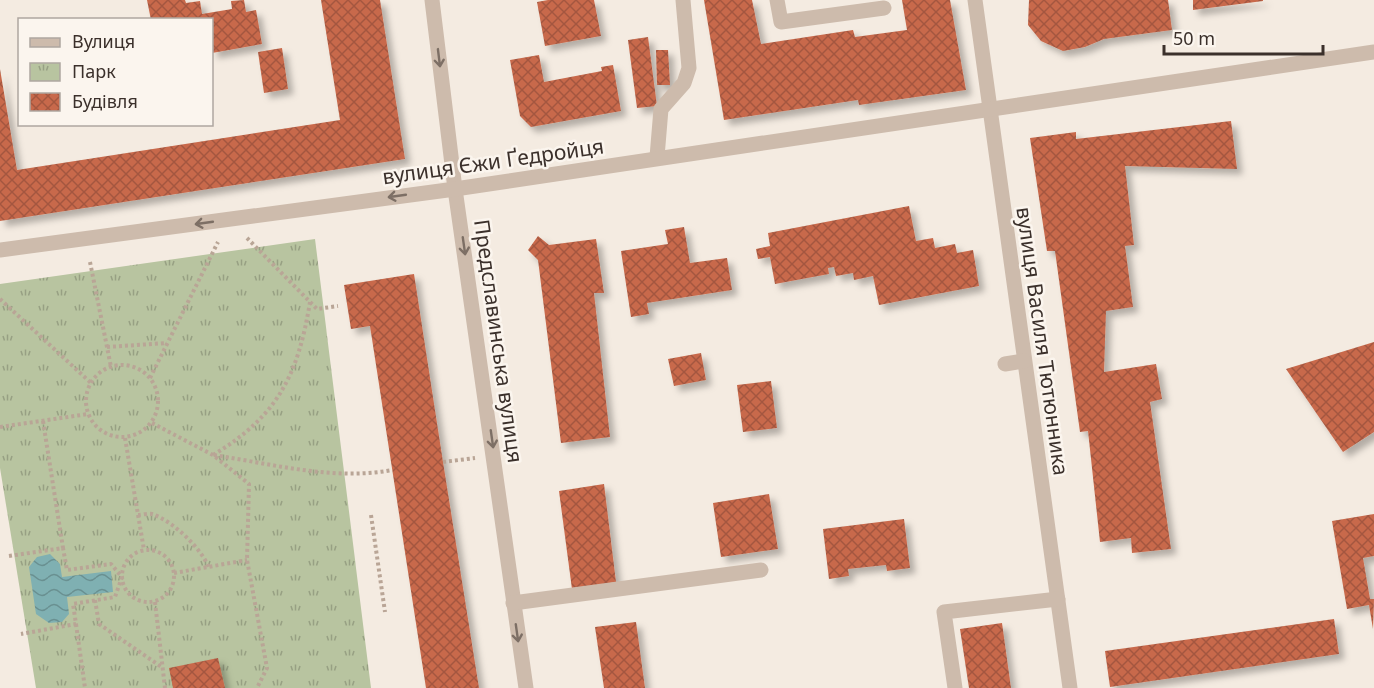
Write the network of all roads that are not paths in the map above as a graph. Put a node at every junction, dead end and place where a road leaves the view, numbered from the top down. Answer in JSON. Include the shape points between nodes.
{"nodes":[{"id":1,"x":432,"y":0,"type":"edge"},
{"id":2,"x":683,"y":0,"type":"edge"},
{"id":3,"x":777,"y":0,"type":"edge"},
{"id":4,"x":975,"y":0,"type":"edge"},
{"id":5,"x":884,"y":8,"type":"dead end"},
{"id":6,"x":1374,"y":52,"type":"edge"},
{"id":7,"x":991,"y":107,"type":"junction"},
{"id":8,"x":657,"y":158,"type":"junction"},
{"id":9,"x":455,"y":189,"type":"junction"},
{"id":10,"x":0,"y":250,"type":"edge"},
{"id":11,"x":1024,"y":361,"type":"junction"},
{"id":12,"x":1005,"y":364,"type":"dead end"},
{"id":13,"x":760,"y":570,"type":"dead end"},
{"id":14,"x":1058,"y":599,"type":"junction"},
{"id":15,"x":513,"y":603,"type":"junction"},
{"id":16,"x":526,"y":688,"type":"edge"},
{"id":17,"x":955,"y":688,"type":"edge"},
{"id":18,"x":1070,"y":688,"type":"edge"}],
"edges":[{"from":1,"to":9,"type":"street","name":"Предславинська вулиця","one_way":true},
{"from":2,"to":8,"type":"street","via":[[689,68],[684,83],[661,109]]},
{"from":3,"to":5,"type":"street","via":[[781,22]]},
{"from":4,"to":7,"type":"street","name":"вулиця Василя Тютюнника"},
{"from":6,"to":7,"type":"street","name":"вулиця Єжи Ґедройця"},
{"from":7,"to":8,"type":"street","name":"вулиця Єжи Ґедройця"},
{"from":7,"to":11,"type":"street","name":"вулиця Василя Тютюнника"},
{"from":8,"to":9,"type":"street","name":"вулиця Єжи Ґедройця"},
{"from":9,"to":10,"type":"street","name":"вулиця Єжи Ґедройця","one_way":true},
{"from":9,"to":15,"type":"street","name":"Предславинська вулиця","one_way":true},
{"from":11,"to":12,"type":"street"},
{"from":11,"to":14,"type":"street","name":"вулиця Василя Тютюнника"},
{"from":13,"to":15,"type":"street"},
{"from":14,"to":17,"type":"street","via":[[944,612]]},
{"from":14,"to":18,"type":"street","name":"вулиця Василя Тютюнника"},
{"from":15,"to":16,"type":"street","name":"Предславинська вулиця","one_way":true}]}
